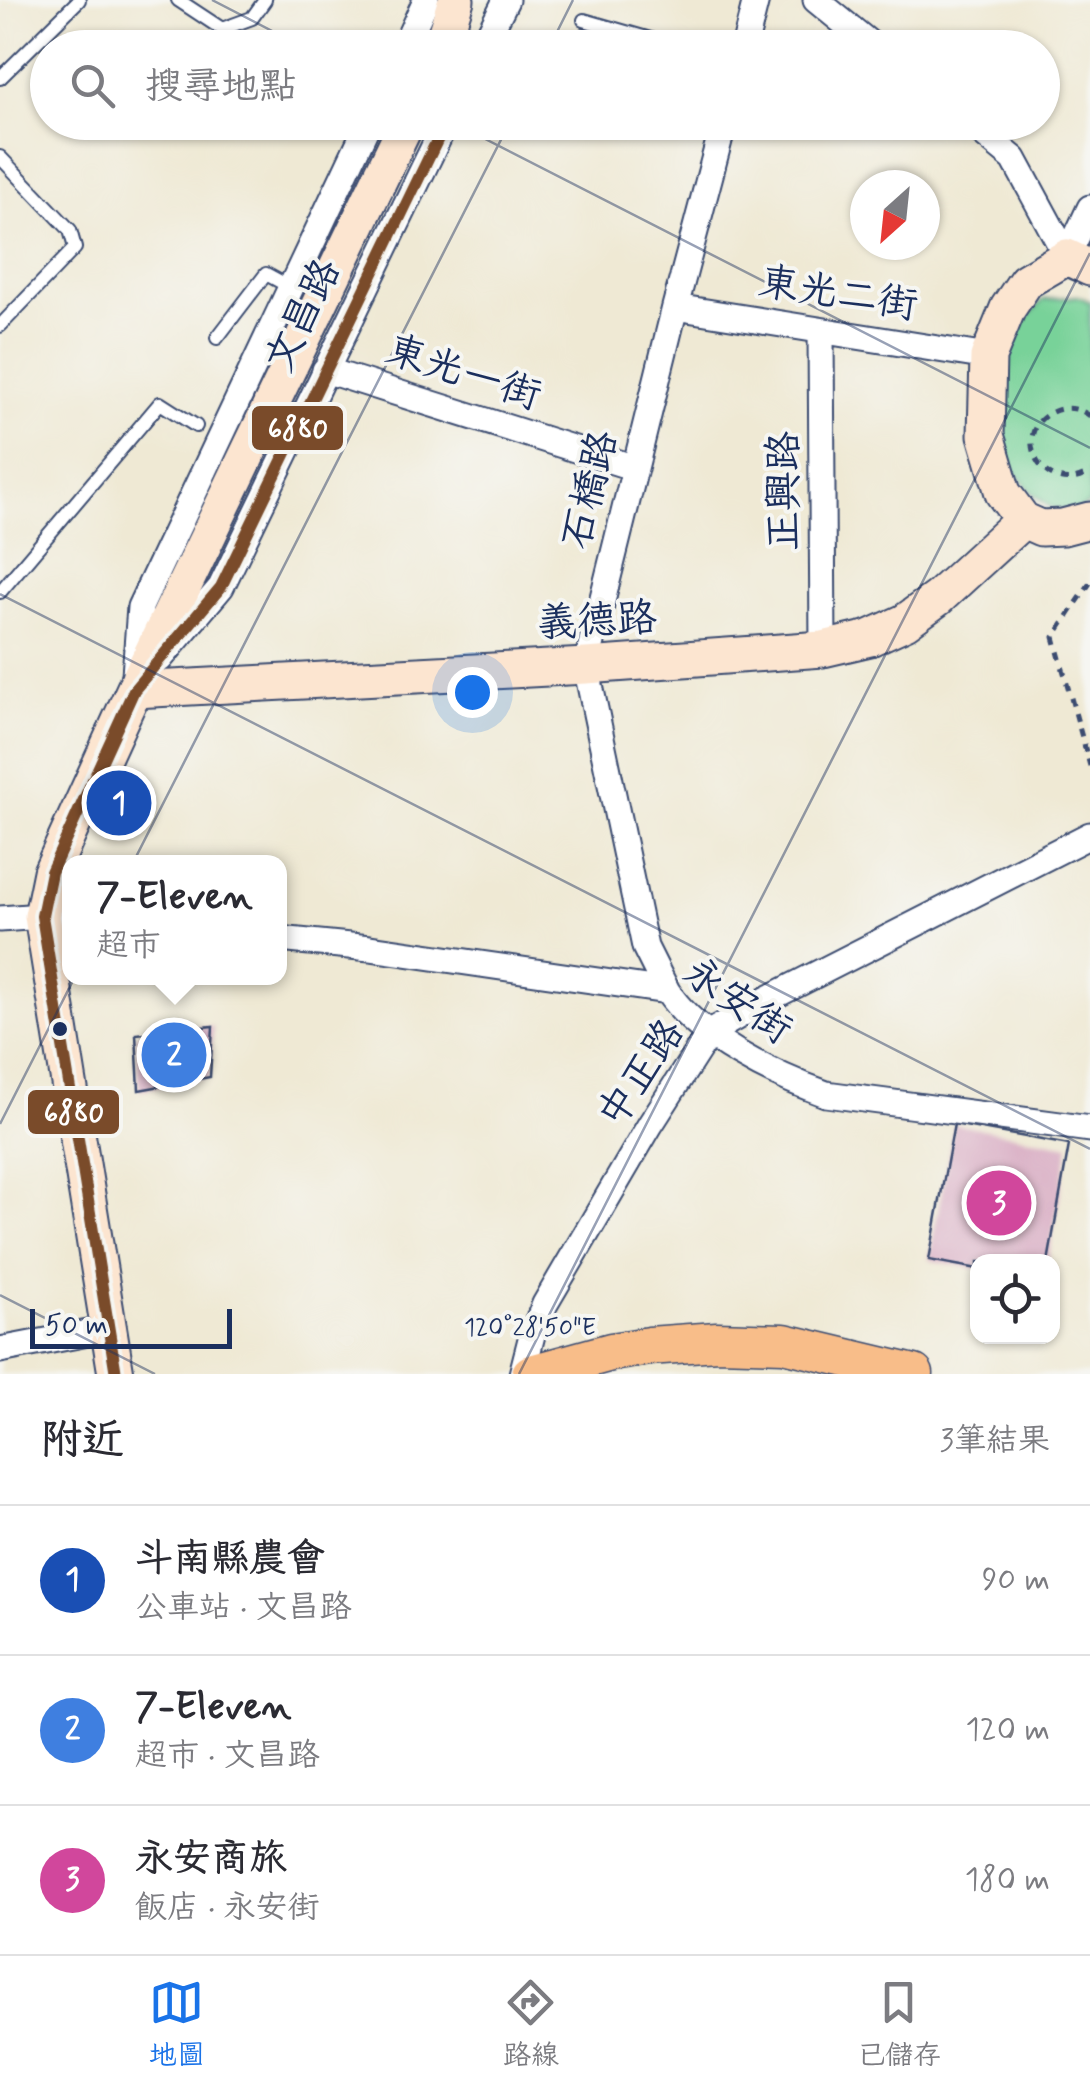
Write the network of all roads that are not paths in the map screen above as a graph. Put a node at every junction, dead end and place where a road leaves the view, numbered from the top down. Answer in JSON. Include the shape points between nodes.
{"nodes":[{"id":1,"x":79,"y":0,"type":"edge"},
{"id":2,"x":178,"y":0,"type":"edge"},
{"id":3,"x":265,"y":0,"type":"edge"},
{"id":4,"x":426,"y":0,"type":"edge"},
{"id":5,"x":456,"y":0,"type":"edge"},
{"id":6,"x":506,"y":0,"type":"edge"},
{"id":7,"x":756,"y":0,"type":"edge"},
{"id":8,"x":816,"y":0,"type":"edge"},
{"id":9,"x":584,"y":20,"type":"dead end"},
{"id":10,"x":49,"y":30,"type":"edge"},
{"id":11,"x":412,"y":30,"type":"edge"},
{"id":12,"x":447,"y":30,"type":"edge"},
{"id":13,"x":491,"y":30,"type":"edge"},
{"id":14,"x":619,"y":30,"type":"edge"},
{"id":15,"x":748,"y":30,"type":"edge"},
{"id":16,"x":853,"y":30,"type":"edge"},
{"id":17,"x":30,"y":48,"type":"edge"},
{"id":18,"x":0,"y":78,"type":"edge"},
{"id":19,"x":360,"y":140,"type":"edge"},
{"id":20,"x":398,"y":140,"type":"edge"},
{"id":21,"x":437,"y":140,"type":"edge"},
{"id":22,"x":719,"y":140,"type":"edge"},
{"id":23,"x":990,"y":140,"type":"edge"},
{"id":24,"x":0,"y":156,"type":"edge"},
{"id":25,"x":1090,"y":208,"type":"edge"},
{"id":26,"x":1079,"y":262,"type":"edge"},
{"id":27,"x":290,"y":287,"type":"junction"},
{"id":28,"x":676,"y":306,"type":"junction"},
{"id":29,"x":0,"y":326,"type":"edge"},
{"id":30,"x":821,"y":332,"type":"junction"},
{"id":31,"x":217,"y":338,"type":"dead end"},
{"id":32,"x":988,"y":357,"type":"junction"},
{"id":33,"x":325,"y":370,"type":"junction"},
{"id":34,"x":196,"y":426,"type":"dead end"},
{"id":35,"x":636,"y":468,"type":"junction"},
{"id":36,"x":1022,"y":520,"type":"junction"},
{"id":37,"x":1090,"y":520,"type":"edge"},
{"id":38,"x":0,"y":592,"type":"edge"},
{"id":39,"x":824,"y":649,"type":"junction"},
{"id":40,"x":586,"y":666,"type":"junction"},
{"id":41,"x":134,"y":690,"type":"junction"},
{"id":42,"x":1090,"y":835,"type":"edge"},
{"id":43,"x":56,"y":918,"type":"edge"},
{"id":44,"x":0,"y":920,"type":"edge"},
{"id":45,"x":287,"y":940,"type":"edge"},
{"id":46,"x":62,"y":964,"type":"edge"},
{"id":47,"x":65,"y":985,"type":"edge"},
{"id":48,"x":666,"y":992,"type":"junction"},
{"id":49,"x":709,"y":1034,"type":"junction"},
{"id":50,"x":1090,"y":1128,"type":"edge"},
{"id":51,"x":110,"y":1329,"type":"junction"},
{"id":52,"x":0,"y":1350,"type":"edge"},
{"id":53,"x":116,"y":1374,"type":"edge"},
{"id":54,"x":522,"y":1374,"type":"edge"},
{"id":55,"x":531,"y":1374,"type":"edge"},
{"id":56,"x":914,"y":1374,"type":"edge"}],
"edges":[{"from":1,"to":10,"type":"lane"},
{"from":2,"to":3,"type":"lane","via":[[222,29],[252,18]]},
{"from":4,"to":11,"type":"street"},
{"from":5,"to":12,"type":"main road"},
{"from":6,"to":13,"type":"street"},
{"from":7,"to":15,"type":"street"},
{"from":8,"to":16,"type":"street"},
{"from":9,"to":14,"type":"lane"},
{"from":17,"to":18,"type":"lane"},
{"from":19,"to":27,"type":"street","name":"文昌路"},
{"from":20,"to":41,"type":"main road","name":"文昌路"},
{"from":21,"to":33,"type":"street","name":"文昌路"},
{"from":22,"to":28,"type":"street","name":"石橋路"},
{"from":23,"to":26,"type":"street","via":[[1014,159]]},
{"from":24,"to":29,"type":"lane","via":[[70,230],[75,248]]},
{"from":25,"to":26,"type":"street"},
{"from":26,"to":32,"type":"main road","via":[[1026,281]]},
{"from":27,"to":31,"type":"lane","via":[[266,274]]},
{"from":27,"to":41,"type":"street","name":"文昌路","via":[[140,606]]},
{"from":28,"to":30,"type":"street","name":"東光二街"},
{"from":28,"to":35,"type":"street","name":"石橋路"},
{"from":30,"to":32,"type":"street","name":"東光二街"},
{"from":30,"to":39,"type":"street","name":"正興路"},
{"from":32,"to":36,"type":"main road","via":[[986,434],[1003,493]]},
{"from":33,"to":35,"type":"street","name":"東光一街"},
{"from":33,"to":41,"type":"street","name":"文昌路","via":[[221,587]]},
{"from":34,"to":38,"type":"lane","via":[[160,403]]},
{"from":35,"to":40,"type":"street","name":"石橋路"},
{"from":36,"to":37,"type":"main road","via":[[1040,528]]},
{"from":36,"to":39,"type":"main road","name":"義德路","via":[[905,622]]},
{"from":39,"to":40,"type":"main road","name":"義德路"},
{"from":40,"to":41,"type":"main road","name":"義德路"},
{"from":40,"to":48,"type":"street","name":"石橋路","via":[[645,946]]},
{"from":41,"to":43,"type":"main road","name":"文昌路","via":[[50,872]]},
{"from":42,"to":49,"type":"street","name":"中正路"},
{"from":43,"to":44,"type":"street"},
{"from":43,"to":46,"type":"main road","name":"文昌路"},
{"from":45,"to":48,"type":"street","name":"永安街"},
{"from":47,"to":51,"type":"main road","name":"文昌路"},
{"from":48,"to":49,"type":"street","name":"永安街"},
{"from":49,"to":50,"type":"street","name":"永安街","via":[[773,1073],[826,1094]]},
{"from":49,"to":54,"type":"street","name":"中正路","via":[[546,1304]]},
{"from":51,"to":52,"type":"street"},
{"from":51,"to":53,"type":"main road","name":"文昌路"},
{"from":55,"to":56,"type":"main road","via":[[611,1352],[718,1340],[784,1343]]}]}
